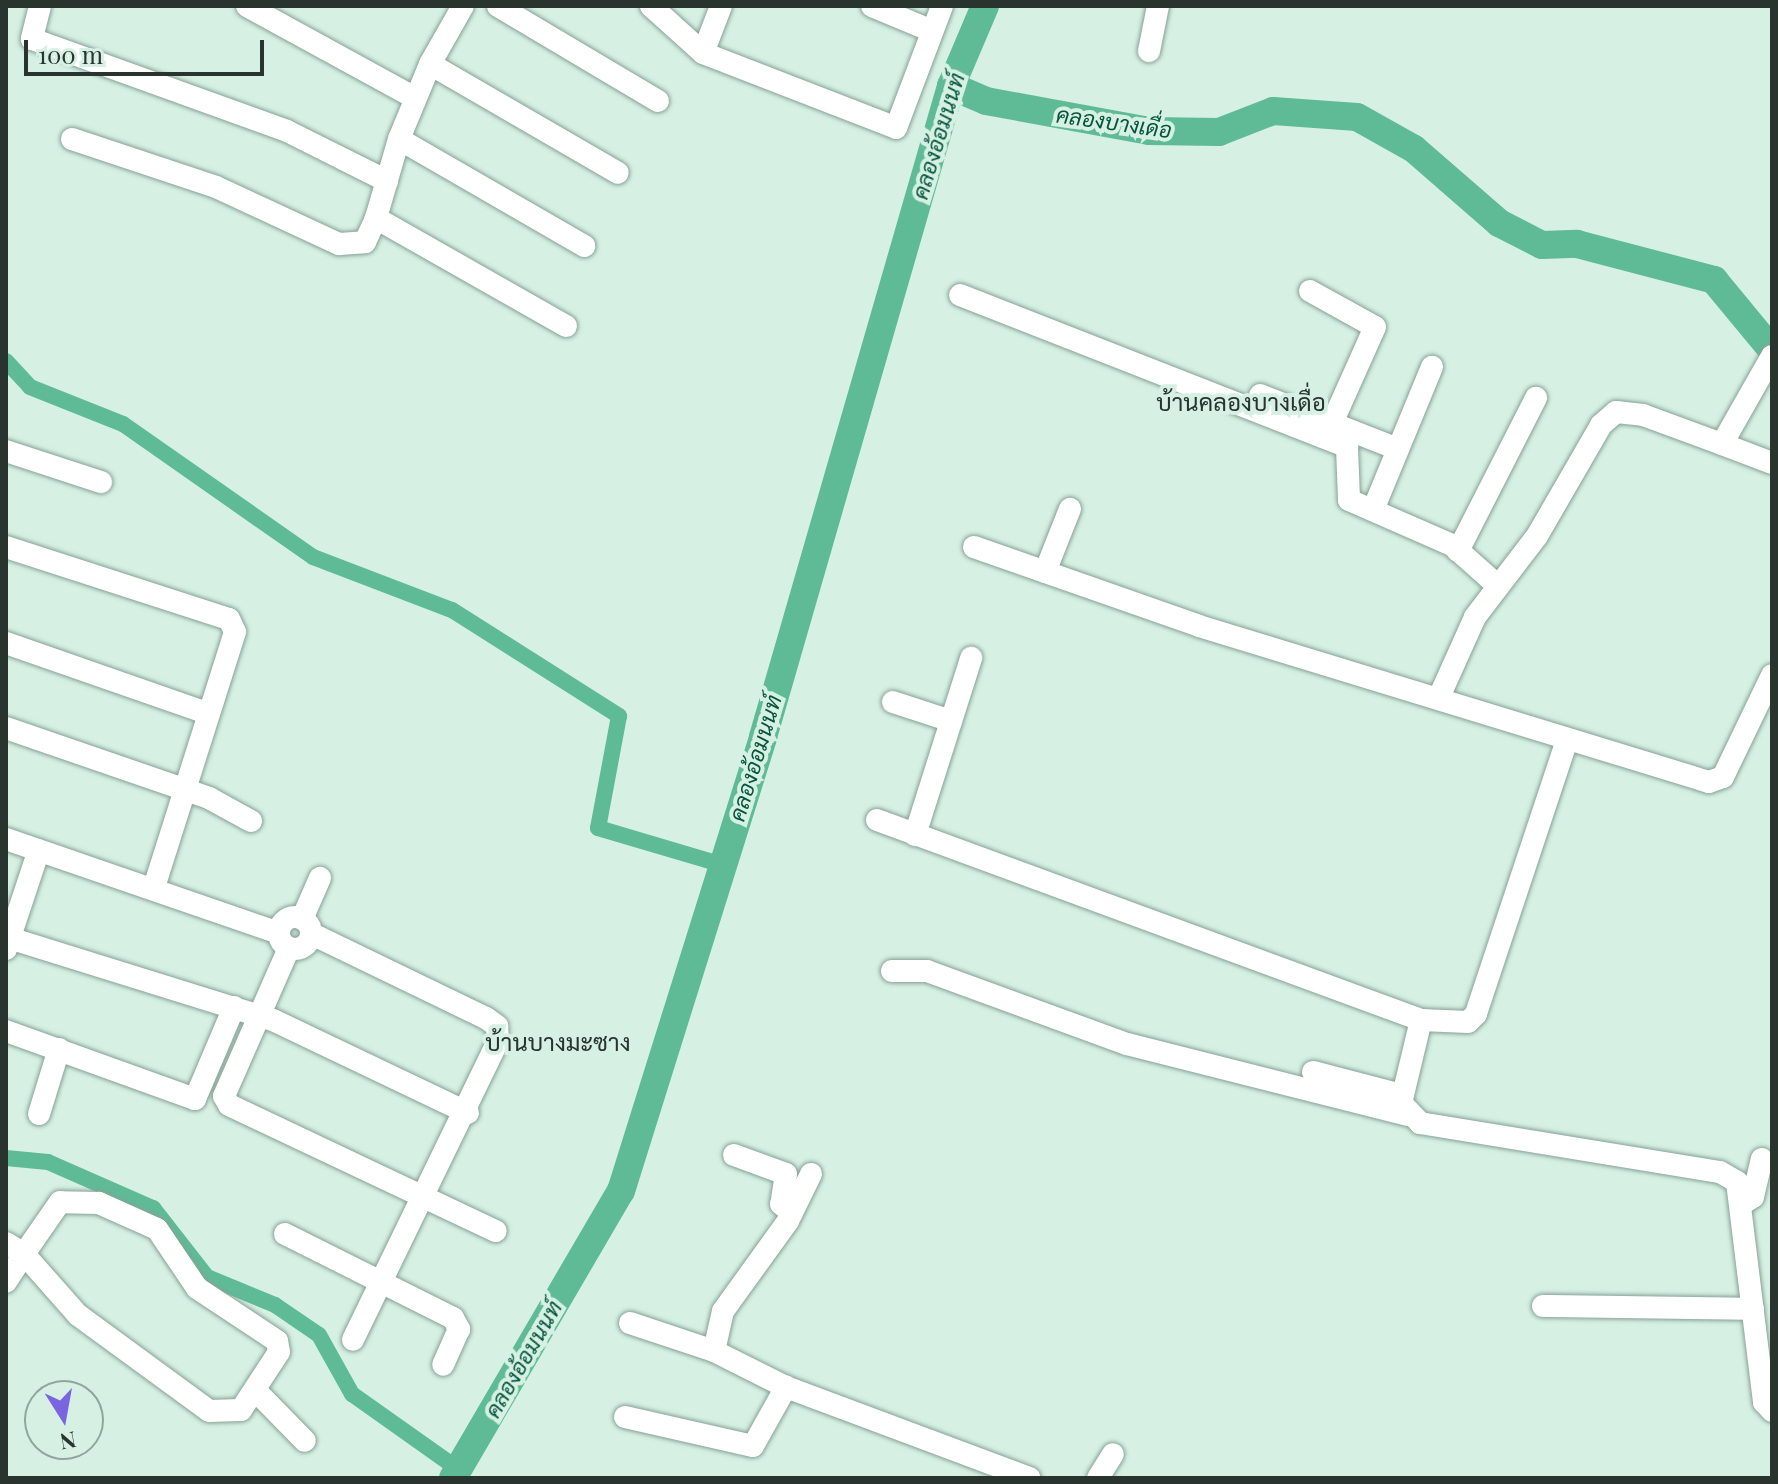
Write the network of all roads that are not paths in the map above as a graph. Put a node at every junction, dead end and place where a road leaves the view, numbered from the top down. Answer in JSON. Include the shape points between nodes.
{"nodes":[{"id":1,"x":40,"y":6,"type":"edge"},
{"id":2,"x":247,"y":6,"type":"edge"},
{"id":3,"x":463,"y":6,"type":"edge"},
{"id":4,"x":498,"y":6,"type":"edge"},
{"id":5,"x":651,"y":6,"type":"edge"},
{"id":6,"x":721,"y":6,"type":"edge"},
{"id":7,"x":872,"y":6,"type":"edge"},
{"id":8,"x":942,"y":6,"type":"edge"},
{"id":9,"x":1158,"y":6,"type":"edge"},
{"id":10,"x":932,"y":31,"type":"junction"},
{"id":11,"x":1149,"y":51,"type":"dead end"},
{"id":12,"x":703,"y":53,"type":"junction"},
{"id":13,"x":430,"y":64,"type":"junction"},
{"id":14,"x":415,"y":98,"type":"junction"},
{"id":15,"x":658,"y":101,"type":"dead end"},
{"id":16,"x":72,"y":139,"type":"dead end"},
{"id":17,"x":399,"y":139,"type":"junction"},
{"id":18,"x":618,"y":173,"type":"dead end"},
{"id":19,"x":387,"y":181,"type":"junction"},
{"id":20,"x":376,"y":218,"type":"junction"},
{"id":21,"x":584,"y":246,"type":"dead end"},
{"id":22,"x":1310,"y":291,"type":"dead end"},
{"id":23,"x":960,"y":295,"type":"dead end"},
{"id":24,"x":566,"y":326,"type":"dead end"},
{"id":25,"x":1766,"y":362,"type":"edge"},
{"id":26,"x":1432,"y":367,"type":"dead end"},
{"id":27,"x":1260,"y":395,"type":"dead end"},
{"id":28,"x":1536,"y":398,"type":"dead end"},
{"id":29,"x":1333,"y":421,"type":"junction"},
{"id":30,"x":1722,"y":444,"type":"junction"},
{"id":31,"x":1398,"y":449,"type":"junction"},
{"id":32,"x":6,"y":451,"type":"edge"},
{"id":33,"x":1772,"y":463,"type":"edge"},
{"id":34,"x":101,"y":482,"type":"dead end"},
{"id":35,"x":1070,"y":509,"type":"dead end"},
{"id":36,"x":1373,"y":510,"type":"junction"},
{"id":37,"x":6,"y":547,"type":"edge"},
{"id":38,"x":974,"y":547,"type":"dead end"},
{"id":39,"x":1458,"y":551,"type":"junction"},
{"id":40,"x":1045,"y":572,"type":"junction"},
{"id":41,"x":1496,"y":584,"type":"junction"},
{"id":42,"x":6,"y":643,"type":"edge"},
{"id":43,"x":971,"y":658,"type":"dead end"},
{"id":44,"x":1772,"y":675,"type":"edge"},
{"id":45,"x":1440,"y":695,"type":"junction"},
{"id":46,"x":893,"y":702,"type":"dead end"},
{"id":47,"x":207,"y":713,"type":"junction"},
{"id":48,"x":951,"y":721,"type":"junction"},
{"id":49,"x":6,"y":728,"type":"edge"},
{"id":50,"x":1567,"y":740,"type":"junction"},
{"id":51,"x":181,"y":790,"type":"junction"},
{"id":52,"x":877,"y":820,"type":"dead end"},
{"id":53,"x":251,"y":821,"type":"dead end"},
{"id":54,"x":915,"y":835,"type":"junction"},
{"id":55,"x":6,"y":839,"type":"edge"},
{"id":56,"x":39,"y":850,"type":"junction"},
{"id":57,"x":320,"y":878,"type":"dead end"},
{"id":58,"x":154,"y":887,"type":"junction"},
{"id":59,"x":307,"y":926,"type":"junction"},
{"id":60,"x":7,"y":941,"type":"edge"},
{"id":61,"x":284,"y":941,"type":"junction"},
{"id":62,"x":892,"y":971,"type":"dead end"},
{"id":63,"x":234,"y":1007,"type":"junction"},
{"id":64,"x":258,"y":1014,"type":"junction"},
{"id":65,"x":1421,"y":1020,"type":"junction"},
{"id":66,"x":6,"y":1031,"type":"edge"},
{"id":67,"x":59,"y":1049,"type":"junction"},
{"id":68,"x":1313,"y":1072,"type":"dead end"},
{"id":69,"x":1404,"y":1105,"type":"junction"},
{"id":70,"x":468,"y":1113,"type":"junction"},
{"id":71,"x":39,"y":1114,"type":"dead end"},
{"id":72,"x":734,"y":1155,"type":"dead end"},
{"id":73,"x":1762,"y":1159,"type":"dead end"},
{"id":74,"x":811,"y":1174,"type":"dead end"},
{"id":75,"x":425,"y":1196,"type":"junction"},
{"id":76,"x":1745,"y":1202,"type":"junction"},
{"id":77,"x":792,"y":1213,"type":"junction"},
{"id":78,"x":496,"y":1231,"type":"dead end"},
{"id":79,"x":285,"y":1234,"type":"dead end"},
{"id":80,"x":15,"y":1248,"type":"edge"},
{"id":81,"x":380,"y":1279,"type":"junction"},
{"id":82,"x":6,"y":1282,"type":"edge"},
{"id":83,"x":1543,"y":1306,"type":"dead end"},
{"id":84,"x":1753,"y":1309,"type":"junction"},
{"id":85,"x":630,"y":1323,"type":"dead end"},
{"id":86,"x":353,"y":1340,"type":"dead end"},
{"id":87,"x":714,"y":1351,"type":"junction"},
{"id":88,"x":443,"y":1365,"type":"dead end"},
{"id":89,"x":786,"y":1387,"type":"junction"},
{"id":90,"x":255,"y":1390,"type":"junction"},
{"id":91,"x":1772,"y":1411,"type":"edge"},
{"id":92,"x":625,"y":1417,"type":"dead end"},
{"id":93,"x":305,"y":1441,"type":"dead end"},
{"id":94,"x":1113,"y":1454,"type":"dead end"},
{"id":95,"x":1030,"y":1478,"type":"edge"},
{"id":96,"x":1098,"y":1478,"type":"edge"}],
"edges":[{"from":1,"to":19,"type":"street","via":[[32,39],[287,131]]},
{"from":2,"to":14,"type":"street"},
{"from":3,"to":13,"type":"street"},
{"from":4,"to":15,"type":"street"},
{"from":5,"to":12,"type":"street"},
{"from":6,"to":12,"type":"street"},
{"from":7,"to":10,"type":"street"},
{"from":8,"to":10,"type":"street"},
{"from":9,"to":11,"type":"street"},
{"from":10,"to":12,"type":"street","via":[[896,128]]},
{"from":13,"to":14,"type":"street"},
{"from":13,"to":18,"type":"street"},
{"from":14,"to":17,"type":"street"},
{"from":16,"to":20,"type":"street","via":[[216,187],[339,244],[365,242]]},
{"from":17,"to":19,"type":"street"},
{"from":17,"to":21,"type":"street"},
{"from":19,"to":20,"type":"street"},
{"from":20,"to":24,"type":"street"},
{"from":22,"to":29,"type":"street","via":[[1375,327]]},
{"from":23,"to":36,"type":"street","via":[[1347,447],[1344,495]]},
{"from":25,"to":30,"type":"street"},
{"from":26,"to":31,"type":"street"},
{"from":27,"to":29,"type":"street"},
{"from":28,"to":39,"type":"street"},
{"from":29,"to":31,"type":"street"},
{"from":30,"to":33,"type":"street"},
{"from":30,"to":41,"type":"street","via":[[1616,412],[1601,425],[1537,536]]},
{"from":31,"to":36,"type":"street"},
{"from":32,"to":34,"type":"street"},
{"from":35,"to":40,"type":"street"},
{"from":36,"to":39,"type":"street"},
{"from":37,"to":47,"type":"street","via":[[229,619],[235,632]]},
{"from":38,"to":40,"type":"street"},
{"from":39,"to":41,"type":"street"},
{"from":40,"to":45,"type":"street","via":[[1199,626]]},
{"from":41,"to":45,"type":"street"},
{"from":42,"to":47,"type":"street"},
{"from":43,"to":48,"type":"street"},
{"from":44,"to":50,"type":"street","via":[[1718,782]]},
{"from":45,"to":50,"type":"street"},
{"from":46,"to":48,"type":"street"},
{"from":47,"to":51,"type":"street"},
{"from":48,"to":54,"type":"street"},
{"from":49,"to":51,"type":"street"},
{"from":50,"to":65,"type":"street","via":[[1476,1014],[1468,1022]]},
{"from":51,"to":53,"type":"street"},
{"from":51,"to":58,"type":"street"},
{"from":52,"to":54,"type":"street"},
{"from":54,"to":65,"type":"street"},
{"from":55,"to":56,"type":"street"},
{"from":56,"to":58,"type":"street"},
{"from":56,"to":60,"type":"street"},
{"from":57,"to":59,"type":"street"},
{"from":58,"to":61,"type":"street"},
{"from":59,"to":61,"type":"street","via":[[284,922]]},
{"from":59,"to":70,"type":"street","via":[[497,1026],[498,1041]]},
{"from":60,"to":63,"type":"street"},
{"from":61,"to":64,"type":"street"},
{"from":62,"to":69,"type":"street","via":[[927,971],[1127,1044]]},
{"from":63,"to":64,"type":"street"},
{"from":63,"to":67,"type":"street","via":[[195,1099]]},
{"from":64,"to":70,"type":"street"},
{"from":64,"to":75,"type":"street","via":[[224,1096],[229,1105]]},
{"from":65,"to":69,"type":"street"},
{"from":66,"to":67,"type":"street"},
{"from":67,"to":71,"type":"street"},
{"from":68,"to":69,"type":"street"},
{"from":69,"to":76,"type":"street","via":[[1720,1172],[1737,1182]]},
{"from":70,"to":75,"type":"street"},
{"from":72,"to":77,"type":"street","via":[[786,1174],[781,1204]]},
{"from":73,"to":76,"type":"street","via":[[1753,1197]]},
{"from":74,"to":77,"type":"street"},
{"from":75,"to":78,"type":"street"},
{"from":75,"to":81,"type":"street"},
{"from":76,"to":84,"type":"street"},
{"from":77,"to":87,"type":"street","via":[[723,1311]]},
{"from":79,"to":81,"type":"street"},
{"from":80,"to":82,"type":"street"},
{"from":80,"to":90,"type":"street","via":[[78,1315],[209,1411],[236,1412]]},
{"from":80,"to":90,"type":"street","via":[[71,1197],[150,1223],[197,1288],[277,1341],[276,1358]]},
{"from":81,"to":86,"type":"street"},
{"from":81,"to":88,"type":"street","via":[[456,1321]]},
{"from":83,"to":84,"type":"street"},
{"from":84,"to":91,"type":"street","via":[[1764,1402]]},
{"from":85,"to":87,"type":"street"},
{"from":87,"to":89,"type":"street"},
{"from":89,"to":92,"type":"street","via":[[753,1446]]},
{"from":89,"to":95,"type":"street"},
{"from":90,"to":93,"type":"street"},
{"from":94,"to":96,"type":"street"}]}
